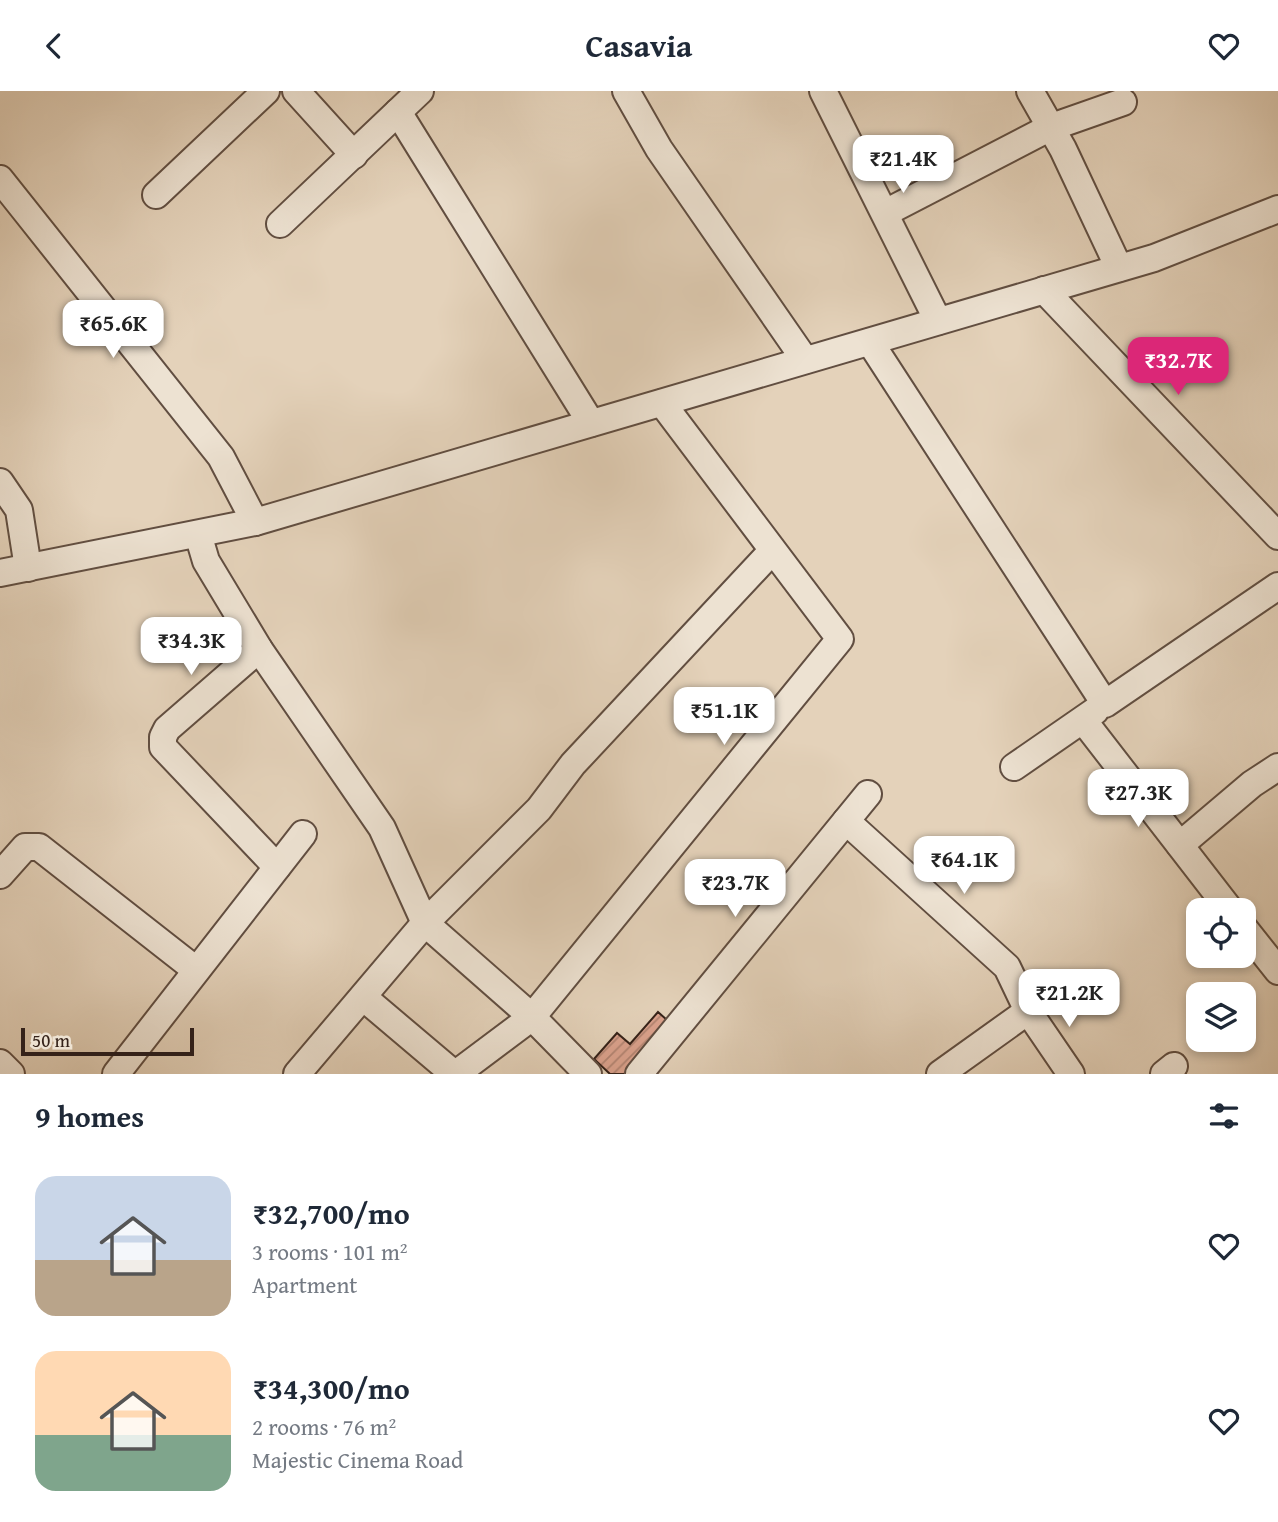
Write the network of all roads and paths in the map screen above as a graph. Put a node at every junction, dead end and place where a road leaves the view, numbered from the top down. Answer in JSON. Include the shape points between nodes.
{"nodes":[{"id":1,"x":266,"y":91,"type":"edge"},
{"id":2,"x":296,"y":91,"type":"edge"},
{"id":3,"x":420,"y":91,"type":"edge"},
{"id":4,"x":626,"y":91,"type":"edge"},
{"id":5,"x":823,"y":91,"type":"edge"},
{"id":6,"x":1030,"y":91,"type":"edge"},
{"id":7,"x":1123,"y":102,"type":"dead end"},
{"id":8,"x":398,"y":112,"type":"junction"},
{"id":9,"x":1049,"y":128,"type":"junction"},
{"id":10,"x":354,"y":155,"type":"junction"},
{"id":11,"x":0,"y":179,"type":"edge"},
{"id":12,"x":156,"y":195,"type":"dead end"},
{"id":13,"x":885,"y":213,"type":"junction"},
{"id":14,"x":1275,"y":217,"type":"edge"},
{"id":15,"x":280,"y":225,"type":"dead end"},
{"id":16,"x":1119,"y":268,"type":"junction"},
{"id":17,"x":1044,"y":290,"type":"junction"},
{"id":18,"x":938,"y":321,"type":"junction"},
{"id":19,"x":870,"y":342,"type":"junction"},
{"id":20,"x":805,"y":361,"type":"junction"},
{"id":21,"x":662,"y":403,"type":"junction"},
{"id":22,"x":592,"y":423,"type":"junction"},
{"id":23,"x":0,"y":482,"type":"edge"},
{"id":24,"x":255,"y":522,"type":"junction"},
{"id":25,"x":198,"y":534,"type":"junction"},
{"id":26,"x":1278,"y":536,"type":"edge"},
{"id":27,"x":772,"y":551,"type":"junction"},
{"id":28,"x":28,"y":568,"type":"junction"},
{"id":29,"x":0,"y":573,"type":"edge"},
{"id":30,"x":1278,"y":586,"type":"edge"},
{"id":31,"x":259,"y":649,"type":"junction"},
{"id":32,"x":1105,"y":704,"type":"junction"},
{"id":33,"x":1083,"y":720,"type":"junction"},
{"id":34,"x":1014,"y":767,"type":"dead end"},
{"id":35,"x":1278,"y":767,"type":"edge"},
{"id":36,"x":868,"y":794,"type":"dead end"},
{"id":37,"x":846,"y":821,"type":"junction"},
{"id":38,"x":303,"y":834,"type":"dead end"},
{"id":39,"x":1180,"y":845,"type":"junction"},
{"id":40,"x":276,"y":867,"type":"junction"},
{"id":41,"x":0,"y":875,"type":"edge"},
{"id":42,"x":1221,"y":898,"type":"edge"},
{"id":43,"x":425,"y":923,"type":"junction"},
{"id":44,"x":1256,"y":943,"type":"edge"},
{"id":45,"x":196,"y":970,"type":"junction"},
{"id":46,"x":1278,"y":971,"type":"edge"},
{"id":47,"x":363,"y":997,"type":"junction"},
{"id":48,"x":1028,"y":1011,"type":"junction"},
{"id":49,"x":532,"y":1017,"type":"junction"},
{"id":50,"x":0,"y":1063,"type":"edge"},
{"id":51,"x":308,"y":1070,"type":"edge"},
{"id":52,"x":946,"y":1072,"type":"edge"},
{"id":53,"x":11,"y":1074,"type":"edge"},
{"id":54,"x":116,"y":1074,"type":"edge"},
{"id":55,"x":455,"y":1074,"type":"edge"},
{"id":56,"x":588,"y":1074,"type":"edge"},
{"id":57,"x":639,"y":1074,"type":"edge"},
{"id":58,"x":1071,"y":1074,"type":"edge"}],
"edges":[{"from":1,"to":12,"type":"street"},
{"from":2,"to":10,"type":"street"},
{"from":3,"to":8,"type":"street"},
{"from":4,"to":20,"type":"street","via":[[659,149]]},
{"from":5,"to":13,"type":"street"},
{"from":6,"to":9,"type":"street"},
{"from":7,"to":9,"type":"street"},
{"from":8,"to":10,"type":"street"},
{"from":8,"to":22,"type":"street"},
{"from":9,"to":13,"type":"street"},
{"from":9,"to":16,"type":"street"},
{"from":10,"to":15,"type":"street"},
{"from":11,"to":24,"type":"street","via":[[220,457]]},
{"from":13,"to":18,"type":"street"},
{"from":14,"to":16,"type":"street"},
{"from":16,"to":17,"type":"street"},
{"from":17,"to":18,"type":"street"},
{"from":17,"to":26,"type":"street"},
{"from":18,"to":19,"type":"street"},
{"from":19,"to":20,"type":"street"},
{"from":19,"to":32,"type":"street"},
{"from":20,"to":21,"type":"street"},
{"from":21,"to":22,"type":"street"},
{"from":21,"to":27,"type":"street"},
{"from":22,"to":24,"type":"street"},
{"from":23,"to":28,"type":"street","via":[[19,510]]},
{"from":24,"to":25,"type":"street"},
{"from":25,"to":28,"type":"street"},
{"from":25,"to":31,"type":"street","via":[[206,561]]},
{"from":27,"to":43,"type":"street","via":[[573,764],[539,809]]},
{"from":27,"to":49,"type":"street","via":[[839,633],[837,647]]},
{"from":28,"to":29,"type":"street"},
{"from":30,"to":32,"type":"street"},
{"from":31,"to":40,"type":"street","via":[[167,729],[163,747]]},
{"from":31,"to":43,"type":"street","via":[[382,828]]},
{"from":32,"to":33,"type":"street"},
{"from":33,"to":34,"type":"street"},
{"from":33,"to":39,"type":"street"},
{"from":35,"to":39,"type":"street"},
{"from":36,"to":37,"type":"street"},
{"from":37,"to":48,"type":"street","via":[[1007,967]]},
{"from":37,"to":57,"type":"street"},
{"from":38,"to":40,"type":"street"},
{"from":39,"to":42,"type":"street"},
{"from":40,"to":45,"type":"street"},
{"from":41,"to":45,"type":"street","via":[[25,847],[39,848]]},
{"from":43,"to":47,"type":"street"},
{"from":43,"to":49,"type":"street"},
{"from":44,"to":46,"type":"street"},
{"from":45,"to":54,"type":"street"},
{"from":47,"to":51,"type":"street"},
{"from":47,"to":55,"type":"street"},
{"from":48,"to":52,"type":"street"},
{"from":48,"to":58,"type":"street"},
{"from":49,"to":55,"type":"street"},
{"from":49,"to":56,"type":"street"},
{"from":50,"to":53,"type":"street"}]}
